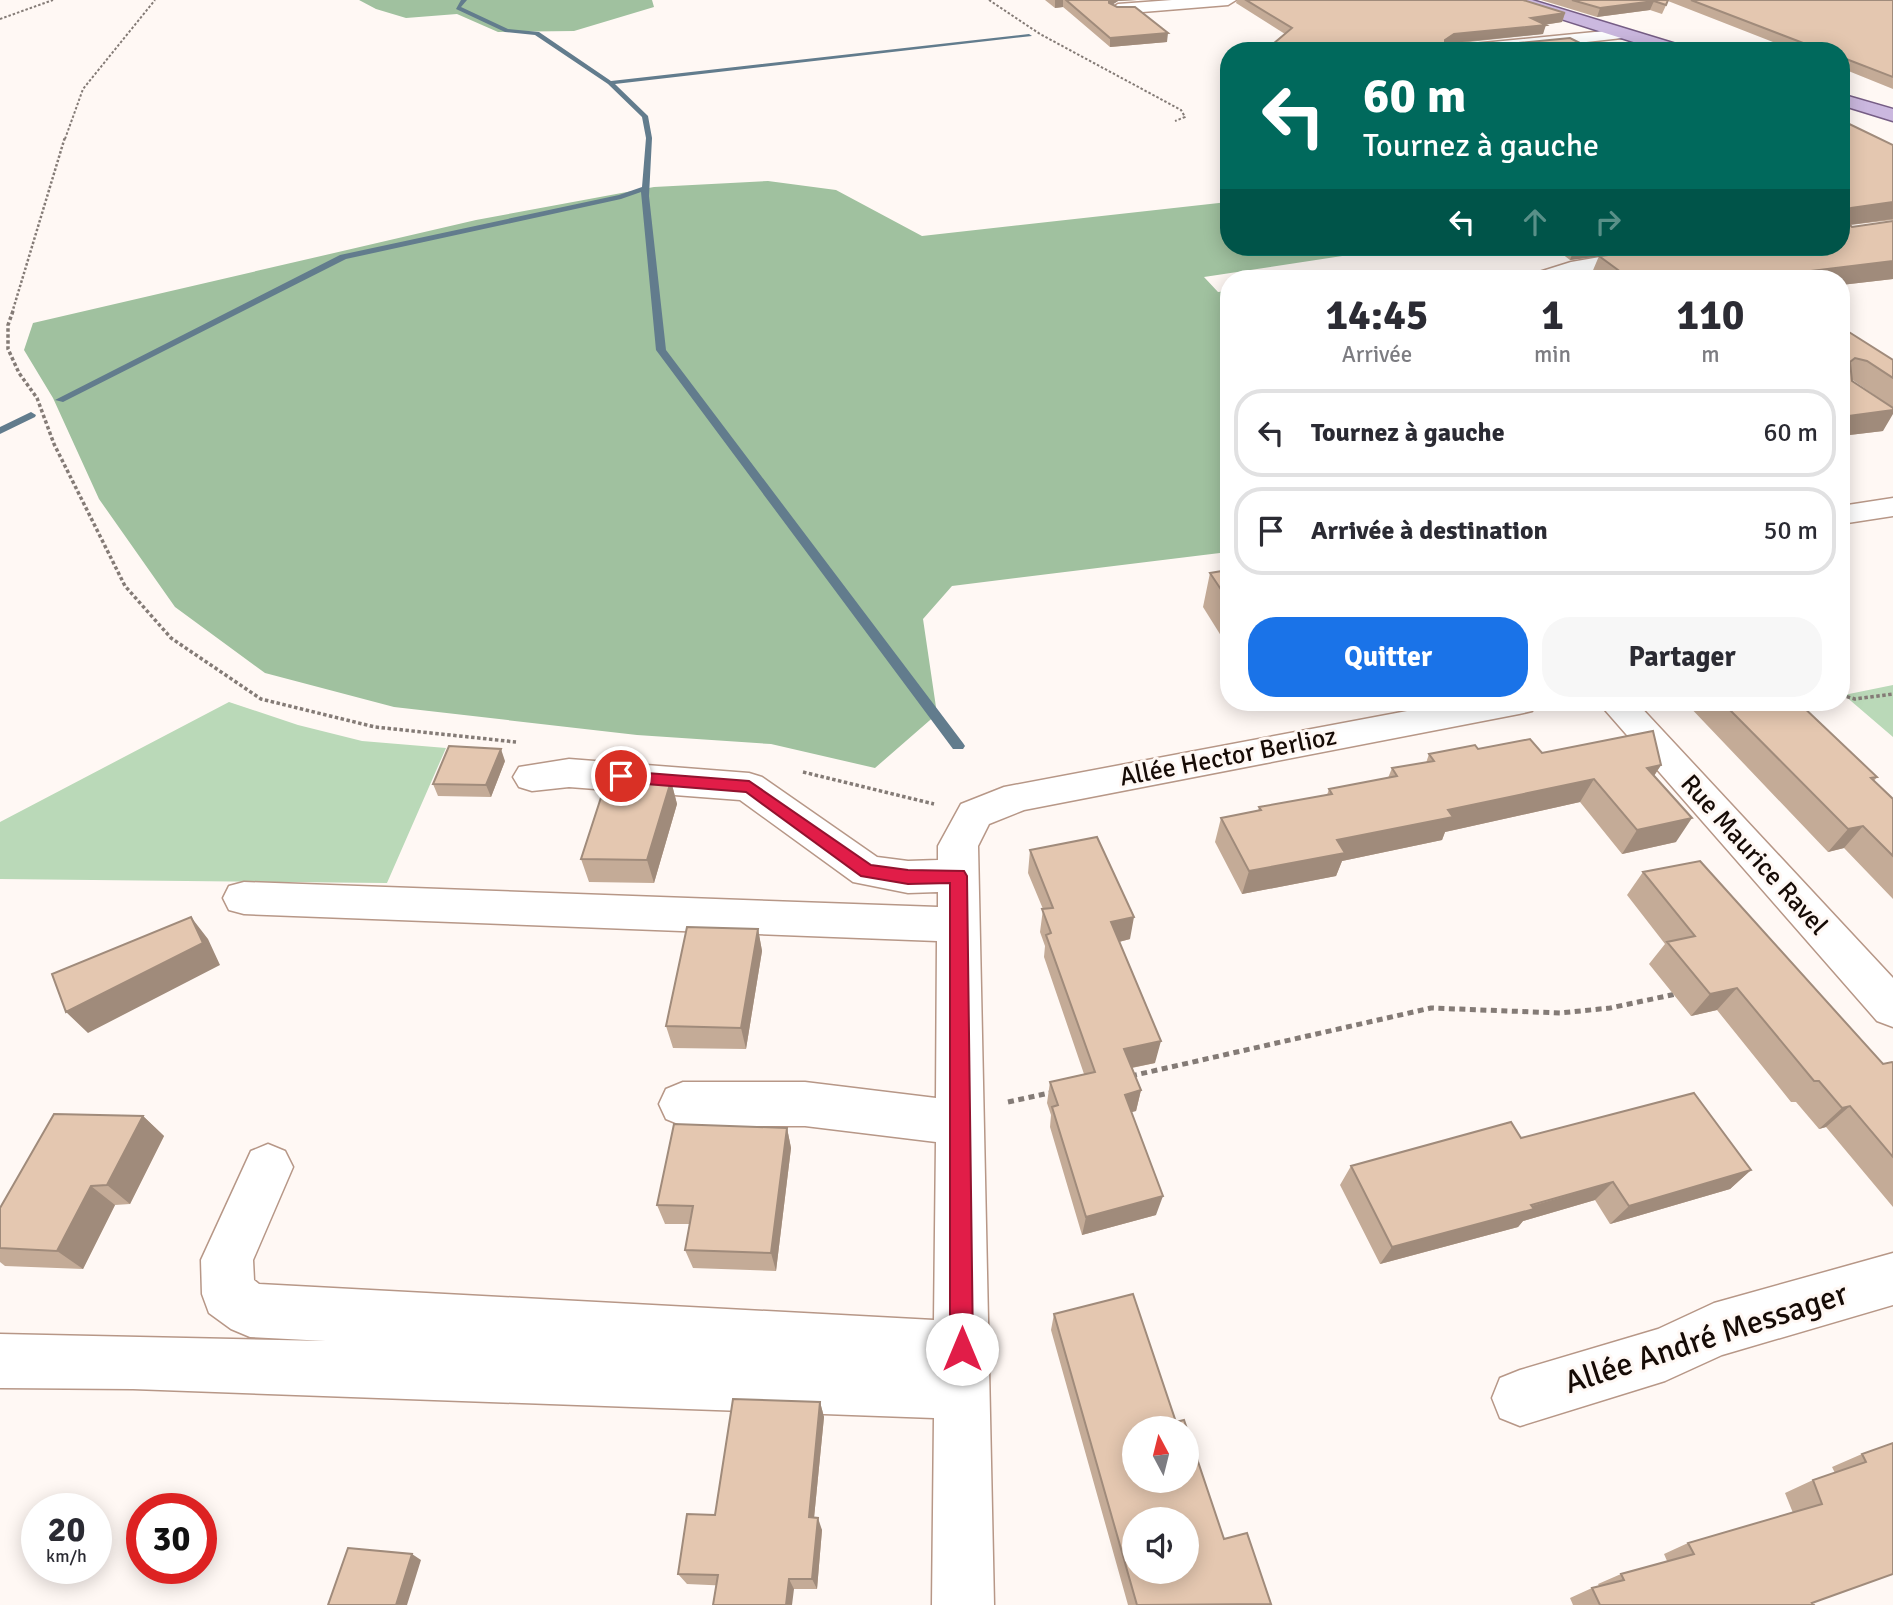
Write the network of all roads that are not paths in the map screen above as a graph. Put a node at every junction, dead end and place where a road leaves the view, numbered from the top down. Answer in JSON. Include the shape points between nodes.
{"nodes":[{"id":1,"x":1228,"y":0,"type":"edge"},
{"id":2,"x":1516,"y":0,"type":"edge"},
{"id":3,"x":1118,"y":9,"type":"edge"},
{"id":4,"x":1625,"y":34,"type":"junction"},
{"id":5,"x":1544,"y":42,"type":"edge"},
{"id":6,"x":1651,"y":42,"type":"edge"},
{"id":7,"x":1850,"y":102,"type":"edge"},
{"id":8,"x":1893,"y":115,"type":"edge"},
{"id":9,"x":1671,"y":256,"type":"edge"},
{"id":10,"x":1567,"y":270,"type":"edge"},
{"id":11,"x":1893,"y":507,"type":"edge"},
{"id":12,"x":1850,"y":514,"type":"edge"},
{"id":13,"x":1472,"y":711,"type":"edge"},
{"id":14,"x":1624,"y":711,"type":"edge"},
{"id":15,"x":529,"y":760,"type":"road end"},
{"id":16,"x":964,"y":846,"type":"junction"},
{"id":17,"x":244,"y":898,"type":"dead end"},
{"id":18,"x":959,"y":925,"type":"junction"},
{"id":19,"x":1893,"y":1008,"type":"edge"},
{"id":20,"x":683,"y":1104,"type":"dead end"},
{"id":21,"x":960,"y":1118,"type":"junction"},
{"id":22,"x":268,"y":1167,"type":"dead end"},
{"id":23,"x":1893,"y":1279,"type":"edge"},
{"id":24,"x":0,"y":1360,"type":"edge"},
{"id":25,"x":962,"y":1370,"type":"junction"},
{"id":26,"x":1520,"y":1398,"type":"dead end"},
{"id":27,"x":963,"y":1605,"type":"edge"}],
"edges":[{"from":1,"to":3,"type":"street"},
{"from":2,"to":4,"type":"main road"},
{"from":4,"to":5,"type":"street"},
{"from":4,"to":6,"type":"main road"},
{"from":7,"to":8,"type":"main road"},
{"from":9,"to":10,"type":"street"},
{"from":11,"to":12,"type":"street"},
{"from":13,"to":16,"type":"street","name":"Allée Hector Berlioz","via":[[1018,797]]},
{"from":14,"to":19,"type":"street","name":"Rue Maurice Ravel"},
{"from":15,"to":16,"type":"street","via":[[569,773],[749,787],[867,871],[908,877]]},
{"from":16,"to":18,"type":"street"},
{"from":17,"to":18,"type":"street"},
{"from":18,"to":21,"type":"street"},
{"from":20,"to":21,"type":"street","via":[[805,1104]]},
{"from":21,"to":25,"type":"street"},
{"from":22,"to":25,"type":"street","via":[[227,1260],[228,1294],[250,1310]]},
{"from":23,"to":26,"type":"street","name":"Allée André Messager","via":[[1714,1330],[1665,1354]]},
{"from":24,"to":25,"type":"street","via":[[852,1386]]},
{"from":25,"to":27,"type":"street"}]}
